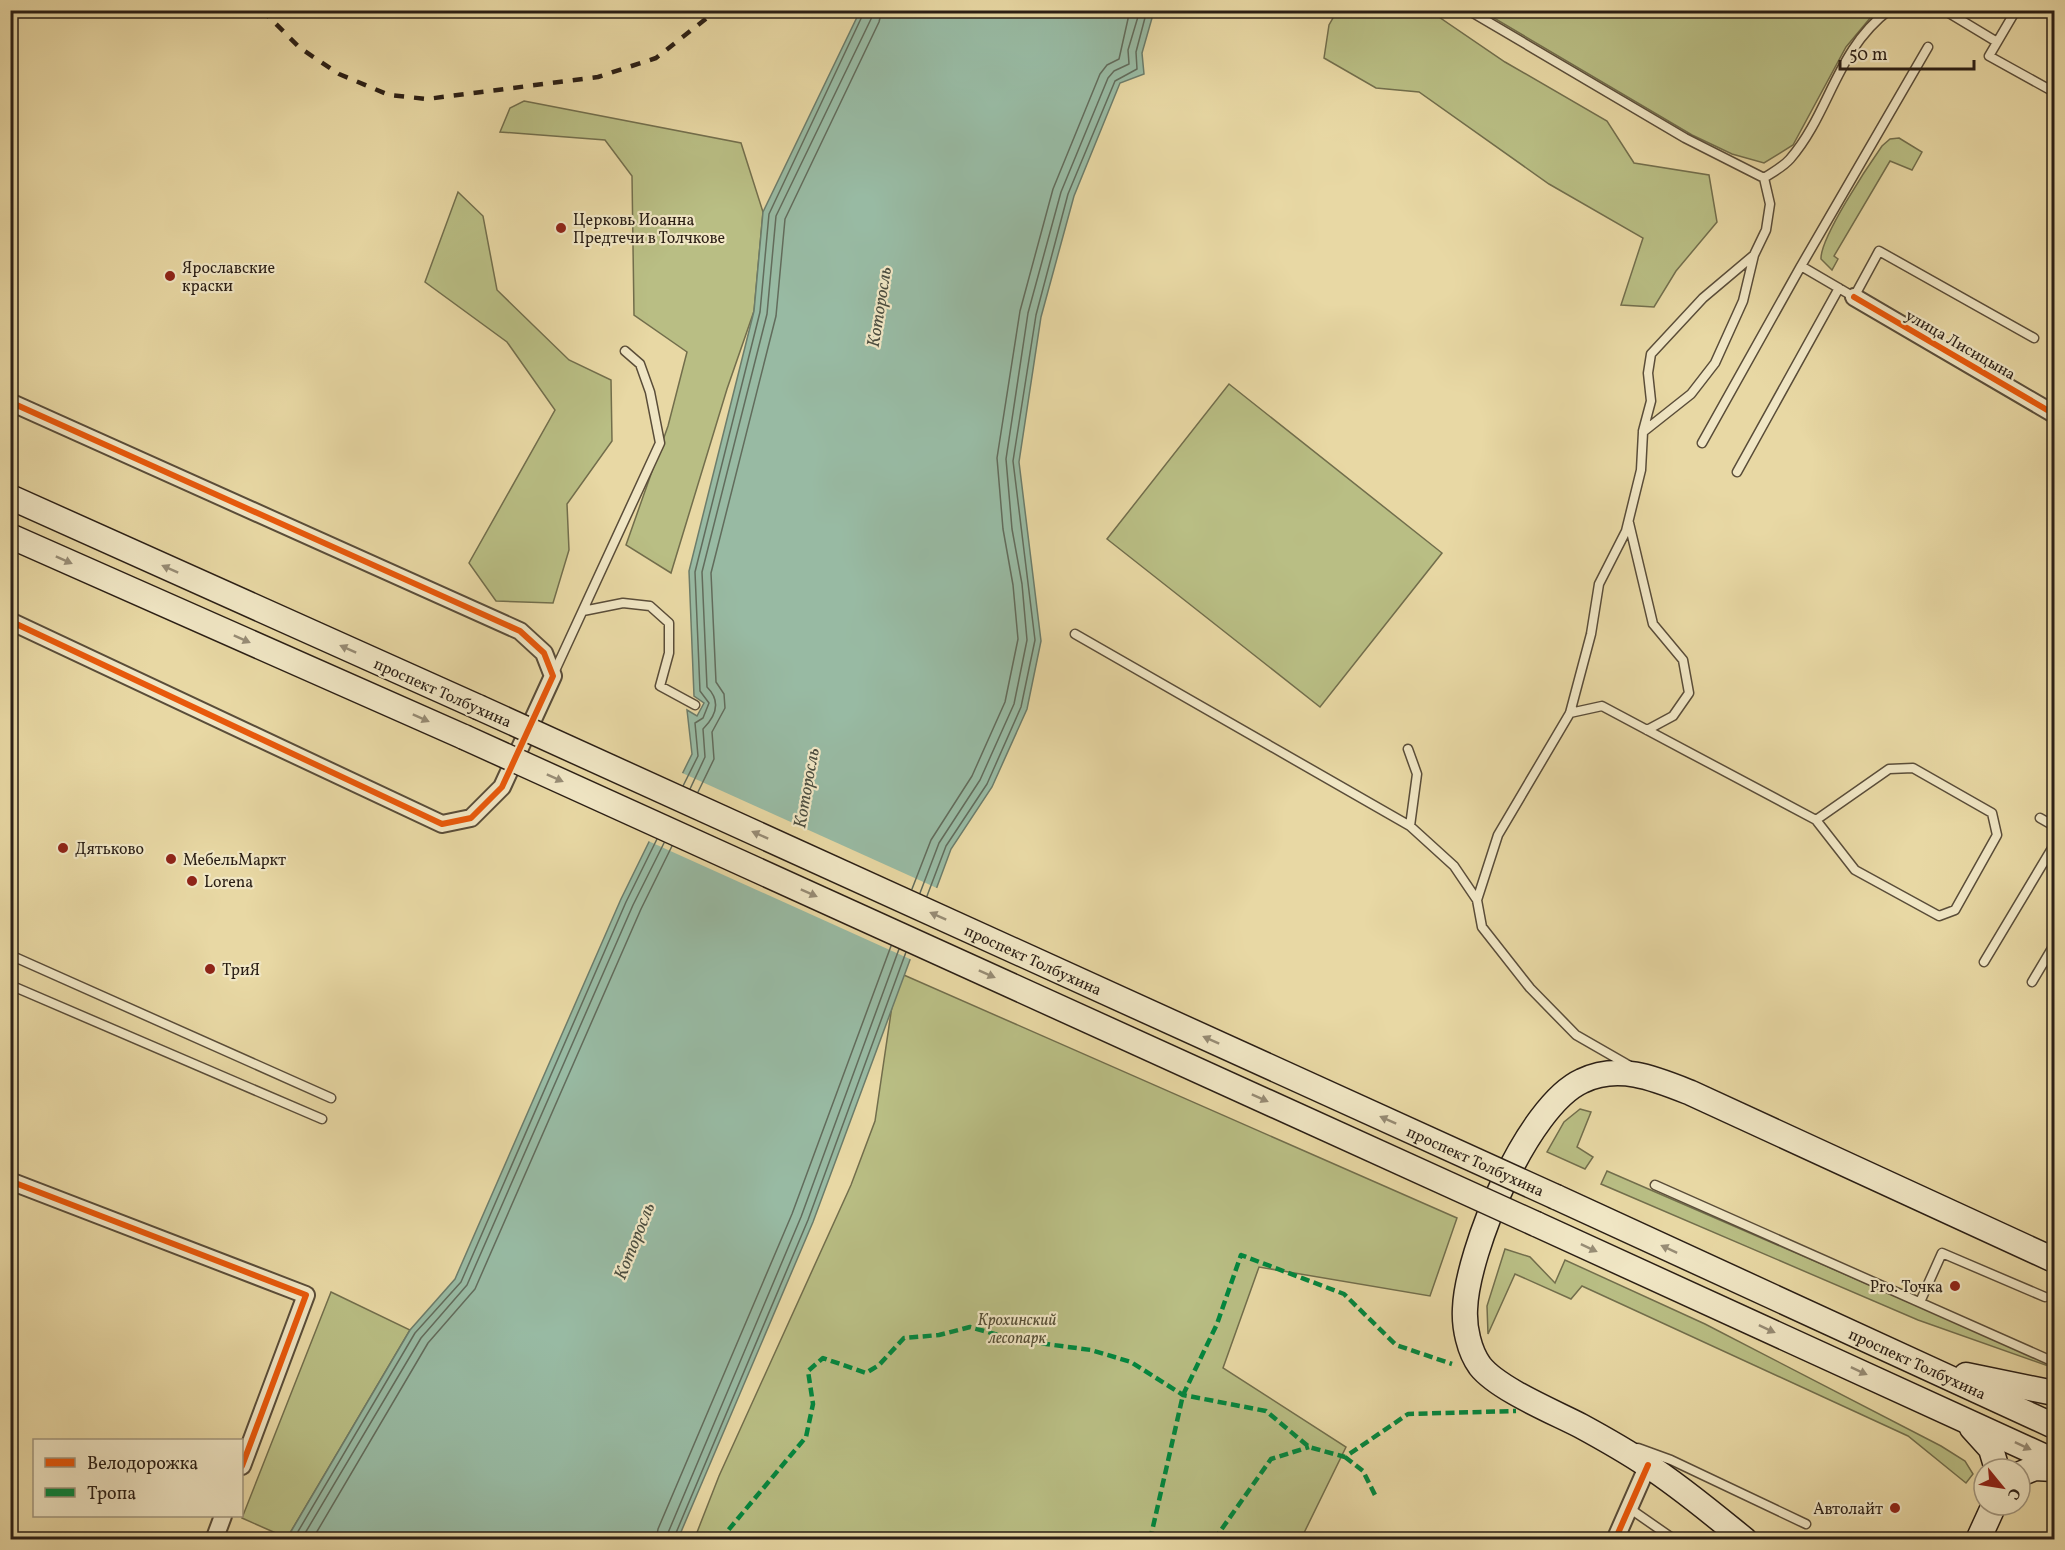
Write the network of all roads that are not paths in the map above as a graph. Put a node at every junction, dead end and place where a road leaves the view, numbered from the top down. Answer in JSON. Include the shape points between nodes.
{"nodes":[{"id":1,"x":1468,"y":10,"type":"edge"},
{"id":2,"x":1889,"y":10,"type":"edge"},
{"id":3,"x":1944,"y":10,"type":"edge"},
{"id":4,"x":2016,"y":10,"type":"edge"},
{"id":5,"x":1997,"y":42,"type":"junction"},
{"id":6,"x":1928,"y":46,"type":"dead end"},
{"id":7,"x":2055,"y":92,"type":"edge"},
{"id":8,"x":1764,"y":178,"type":"junction"},
{"id":9,"x":1754,"y":255,"type":"junction"},
{"id":10,"x":1801,"y":266,"type":"junction"},
{"id":11,"x":1846,"y":293,"type":"junction"},
{"id":12,"x":2034,"y":338,"type":"dead end"},
{"id":13,"x":625,"y":351,"type":"dead end"},
{"id":14,"x":10,"y":402,"type":"edge"},
{"id":15,"x":2055,"y":414,"type":"edge"},
{"id":16,"x":1643,"y":432,"type":"junction"},
{"id":17,"x":1702,"y":443,"type":"dead end"},
{"id":18,"x":1737,"y":472,"type":"dead end"},
{"id":19,"x":10,"y":497,"type":"edge"},
{"id":20,"x":1629,"y":522,"type":"junction"},
{"id":21,"x":10,"y":537,"type":"edge"},
{"id":22,"x":583,"y":611,"type":"junction"},
{"id":23,"x":10,"y":621,"type":"edge"},
{"id":24,"x":1075,"y":634,"type":"dead end"},
{"id":25,"x":553,"y":676,"type":"junction"},
{"id":26,"x":695,"y":705,"type":"dead end"},
{"id":27,"x":1570,"y":713,"type":"junction"},
{"id":28,"x":1647,"y":730,"type":"junction"},
{"id":29,"x":1408,"y":749,"type":"dead end"},
{"id":30,"x":2040,"y":818,"type":"dead end"},
{"id":31,"x":1816,"y":820,"type":"junction"},
{"id":32,"x":1410,"y":826,"type":"junction"},
{"id":33,"x":2055,"y":826,"type":"edge"},
{"id":34,"x":2055,"y":845,"type":"edge"},
{"id":35,"x":1477,"y":900,"type":"junction"},
{"id":36,"x":2055,"y":945,"type":"edge"},
{"id":37,"x":10,"y":955,"type":"edge"},
{"id":38,"x":1984,"y":962,"type":"dead end"},
{"id":39,"x":2032,"y":982,"type":"dead end"},
{"id":40,"x":10,"y":985,"type":"edge"},
{"id":41,"x":1652,"y":1078,"type":"junction"},
{"id":42,"x":331,"y":1098,"type":"dead end"},
{"id":43,"x":322,"y":1119,"type":"dead end"},
{"id":44,"x":10,"y":1181,"type":"edge"},
{"id":45,"x":1655,"y":1185,"type":"dead end"},
{"id":46,"x":2055,"y":1260,"type":"edge"},
{"id":47,"x":2045,"y":1297,"type":"dead end"},
{"id":48,"x":1920,"y":1302,"type":"junction"},
{"id":49,"x":1911,"y":1362,"type":"junction"},
{"id":50,"x":2055,"y":1362,"type":"edge"},
{"id":51,"x":2055,"y":1393,"type":"edge"},
{"id":52,"x":1953,"y":1414,"type":"junction"},
{"id":53,"x":1582,"y":1426,"type":"junction"},
{"id":54,"x":2055,"y":1426,"type":"edge"},
{"id":55,"x":1993,"y":1457,"type":"edge"},
{"id":56,"x":2055,"y":1461,"type":"edge"},
{"id":57,"x":243,"y":1463,"type":"edge"},
{"id":58,"x":1648,"y":1466,"type":"junction"},
{"id":59,"x":2032,"y":1469,"type":"edge"},
{"id":60,"x":2055,"y":1469,"type":"edge"},
{"id":61,"x":1629,"y":1508,"type":"junction"},
{"id":62,"x":222,"y":1517,"type":"edge"},
{"id":63,"x":1988,"y":1517,"type":"edge"},
{"id":64,"x":1806,"y":1524,"type":"dead end"},
{"id":65,"x":214,"y":1539,"type":"edge"},
{"id":66,"x":1615,"y":1539,"type":"edge"},
{"id":67,"x":1675,"y":1539,"type":"edge"},
{"id":68,"x":1745,"y":1539,"type":"edge"},
{"id":69,"x":1978,"y":1539,"type":"edge"}],
"edges":[{"from":1,"to":8,"type":"lane","via":[[1685,138]]},
{"from":2,"to":8,"type":"lane","via":[[1865,34],[1840,69],[1808,134],[1789,160]]},
{"from":3,"to":5,"type":"lane"},
{"from":4,"to":5,"type":"lane"},
{"from":5,"to":7,"type":"lane","via":[[1989,56]]},
{"from":6,"to":10,"type":"lane"},
{"from":8,"to":9,"type":"lane","via":[[1770,204],[1766,230]]},
{"from":9,"to":16,"type":"lane","via":[[1743,301],[1707,376],[1691,394]]},
{"from":9,"to":16,"type":"lane","via":[[1703,298],[1651,354],[1651,401]]},
{"from":10,"to":11,"type":"lane"},
{"from":10,"to":17,"type":"lane"},
{"from":11,"to":12,"type":"lane","via":[[1879,251]]},
{"from":11,"to":15,"type":"street","name":"улица Лисицына"},
{"from":11,"to":18,"type":"lane"},
{"from":13,"to":22,"type":"lane","via":[[640,364],[660,443]]},
{"from":14,"to":25,"type":"street","via":[[520,631],[544,653]]},
{"from":16,"to":20,"type":"lane","via":[[1641,470]]},
{"from":49,"to":19,"type":"main road","name":"проспект Толбухина","one_way":true,"bridge":true,"via":[[1556,1197]]},
{"from":20,"to":27,"type":"lane","via":[[1599,584],[1591,634]]},
{"from":20,"to":28,"type":"lane","via":[[1653,624],[1683,660],[1689,693],[1673,716]]},
{"from":21,"to":52,"type":"main road","name":"проспект Толбухина","one_way":true,"bridge":true,"via":[[464,736]]},
{"from":22,"to":25,"type":"lane"},
{"from":22,"to":26,"type":"lane","via":[[623,603],[650,606],[669,623],[669,653],[660,686]]},
{"from":23,"to":25,"type":"street","via":[[442,824],[471,818],[502,787]]},
{"from":24,"to":32,"type":"lane"},
{"from":27,"to":28,"type":"lane","via":[[1602,706]]},
{"from":27,"to":35,"type":"lane","via":[[1498,835]]},
{"from":28,"to":31,"type":"lane"},
{"from":29,"to":32,"type":"lane","via":[[1417,774]]},
{"from":30,"to":33,"type":"lane"},
{"from":31,"to":31,"type":"lane","via":[[1855,870],[1939,916],[1955,910],[1997,835],[1992,813],[1913,768],[1889,769]]},
{"from":32,"to":35,"type":"lane","via":[[1454,866]]},
{"from":34,"to":38,"type":"lane"},
{"from":35,"to":41,"type":"lane","via":[[1482,927],[1530,988],[1576,1035]]},
{"from":36,"to":39,"type":"lane"},
{"from":37,"to":42,"type":"lane"},
{"from":40,"to":43,"type":"lane"},
{"from":41,"to":46,"type":"main road"},
{"from":41,"to":53,"type":"main road","via":[[1605,1074],[1581,1081],[1556,1099],[1535,1125],[1509,1171],[1484,1229],[1465,1309],[1468,1342],[1480,1366],[1504,1385]]},
{"from":44,"to":57,"type":"street","via":[[306,1295]]},
{"from":45,"to":48,"type":"lane"},
{"from":47,"to":48,"type":"lane","via":[[1942,1252]]},
{"from":48,"to":50,"type":"lane"},
{"from":49,"to":51,"type":"main road"},
{"from":49,"to":54,"type":"main road","name":"проспект Толбухина"},
{"from":52,"to":55,"type":"main road","via":[[1979,1433]]},
{"from":52,"to":56,"type":"main road","name":"проспект Толбухина","one_way":true},
{"from":53,"to":58,"type":"main road"},
{"from":53,"to":64,"type":"lane","via":[[1671,1460]]},
{"from":58,"to":61,"type":"street"},
{"from":58,"to":68,"type":"main road"},
{"from":59,"to":60,"type":"main road"},
{"from":61,"to":66,"type":"street"},
{"from":61,"to":67,"type":"lane"},
{"from":62,"to":65,"type":"street"},
{"from":63,"to":69,"type":"main road"}]}
